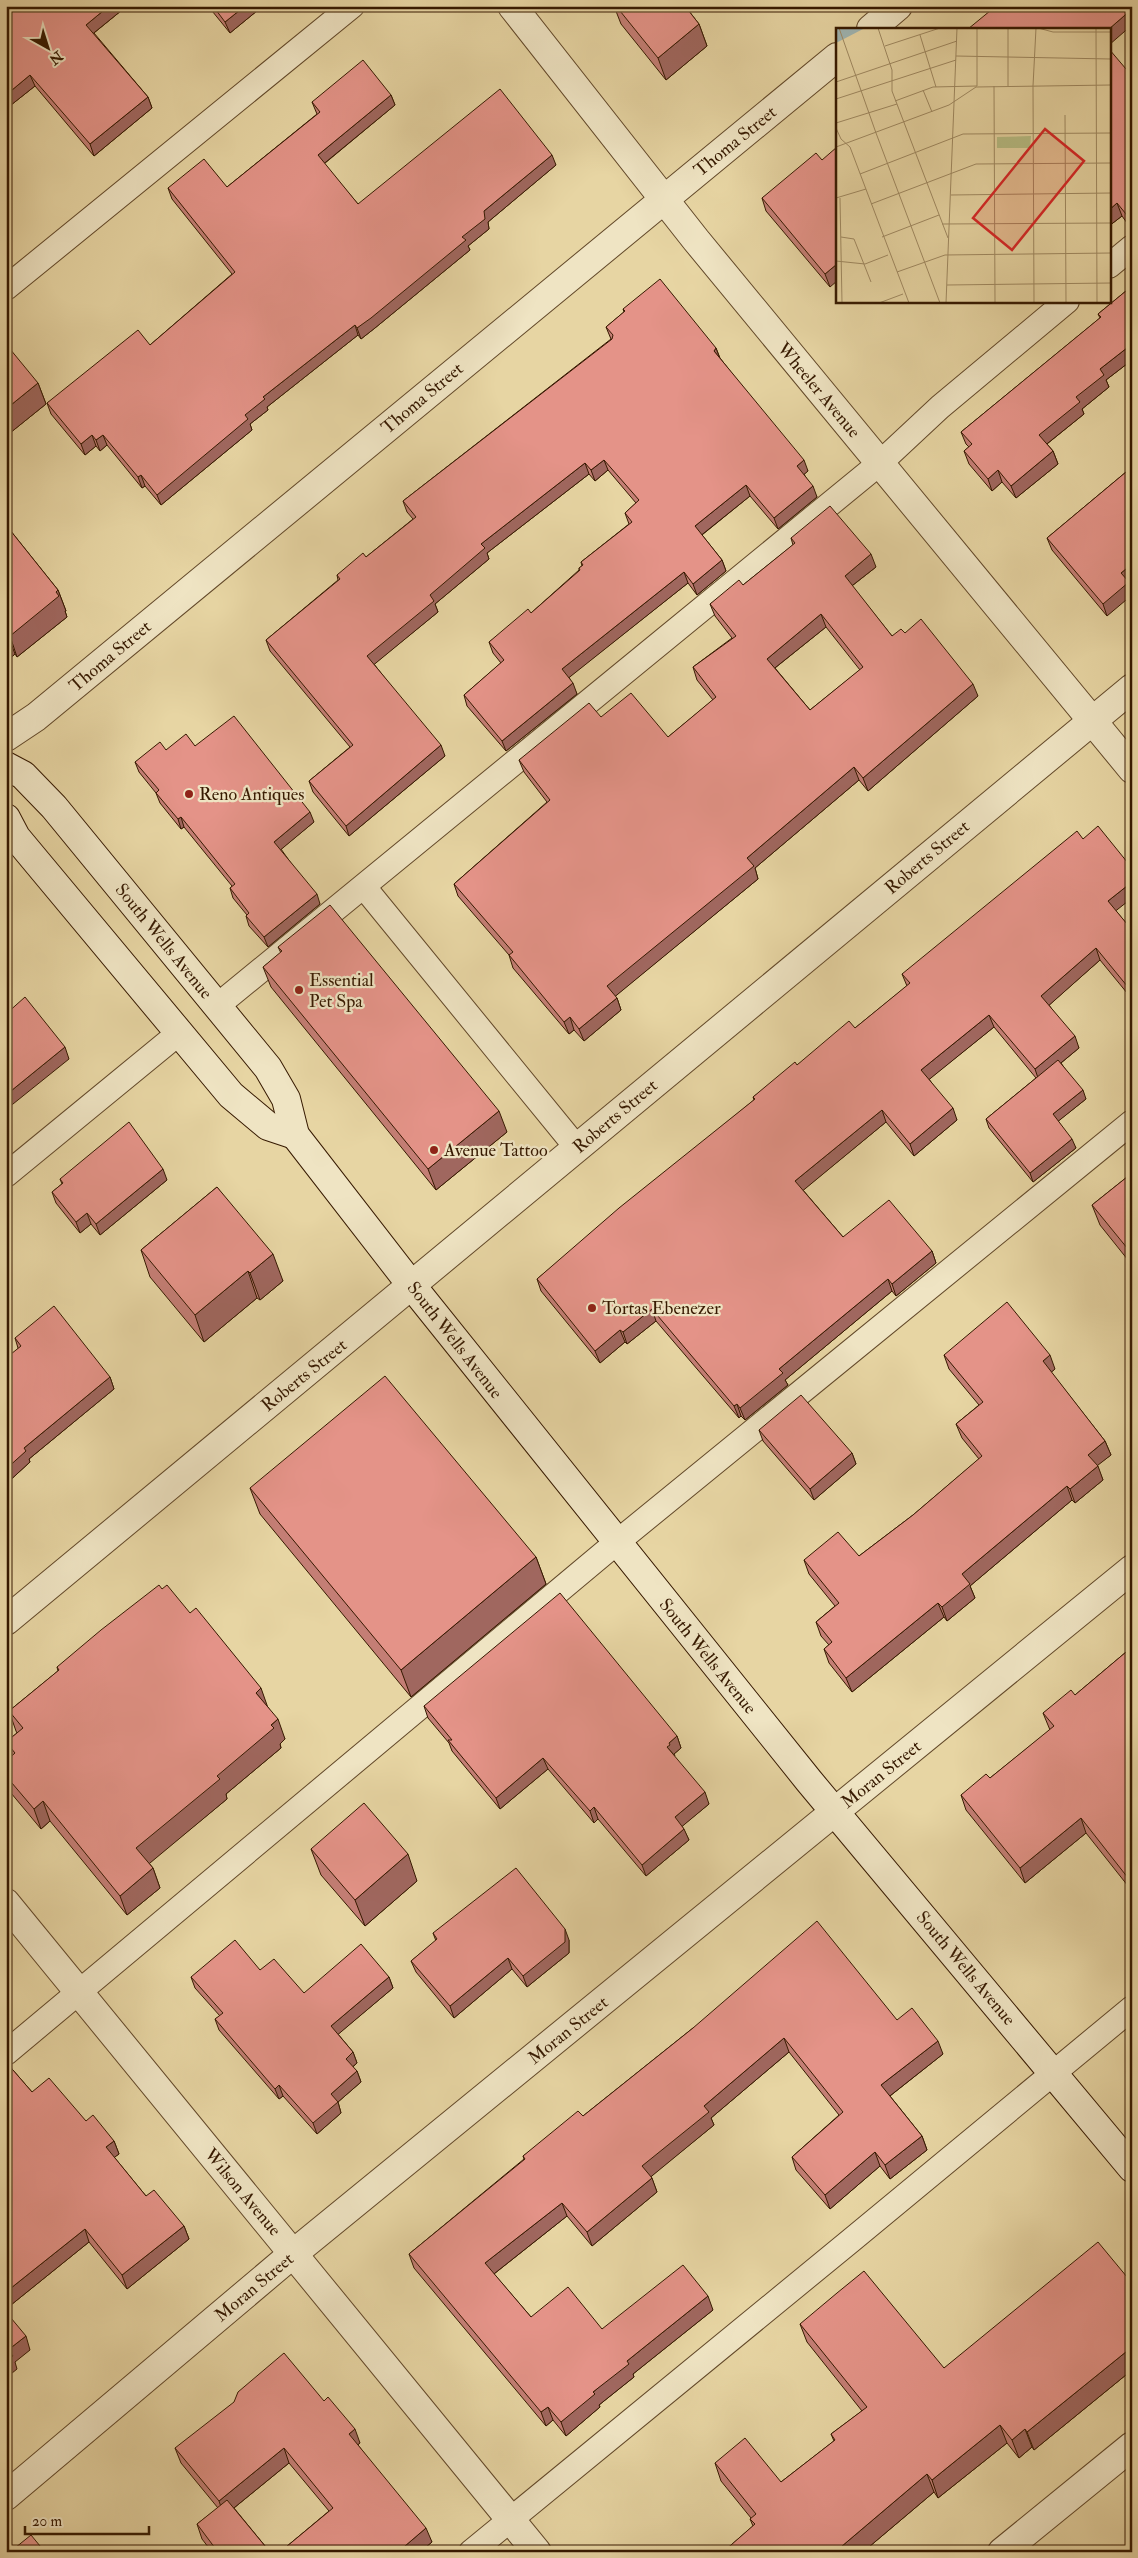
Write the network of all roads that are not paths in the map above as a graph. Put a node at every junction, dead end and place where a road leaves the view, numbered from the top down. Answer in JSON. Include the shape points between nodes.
{"nodes":[{"id":1,"x":352,"y":6,"type":"edge"},
{"id":2,"x":512,"y":6,"type":"edge"},
{"id":3,"x":898,"y":6,"type":"edge"},
{"id":4,"x":872,"y":28,"type":"edge"},
{"id":5,"x":836,"y":58,"type":"edge"},
{"id":6,"x":665,"y":199,"type":"junction"},
{"id":7,"x":1132,"y":247,"type":"edge"},
{"id":8,"x":1110,"y":265,"type":"edge"},
{"id":9,"x":6,"y":288,"type":"edge"},
{"id":10,"x":1065,"y":302,"type":"edge"},
{"id":11,"x":880,"y":464,"type":"junction"},
{"id":12,"x":1132,"y":688,"type":"edge"},
{"id":13,"x":1092,"y":720,"type":"junction"},
{"id":14,"x":6,"y":737,"type":"edge"},
{"id":15,"x":6,"y":766,"type":"edge"},
{"id":16,"x":1132,"y":769,"type":"edge"},
{"id":17,"x":6,"y":818,"type":"edge"},
{"id":18,"x":364,"y":887,"type":"junction"},
{"id":19,"x":218,"y":1006,"type":"junction"},
{"id":20,"x":179,"y":1033,"type":"junction"},
{"id":21,"x":1132,"y":1122,"type":"edge"},
{"id":22,"x":295,"y":1135,"type":"junction"},
{"id":23,"x":577,"y":1148,"type":"junction"},
{"id":24,"x":6,"y":1176,"type":"edge"},
{"id":25,"x":412,"y":1286,"type":"junction"},
{"id":26,"x":616,"y":1543,"type":"junction"},
{"id":27,"x":1132,"y":1569,"type":"edge"},
{"id":28,"x":6,"y":1621,"type":"edge"},
{"id":29,"x":835,"y":1812,"type":"junction"},
{"id":30,"x":6,"y":1903,"type":"edge"},
{"id":31,"x":79,"y":1994,"type":"junction"},
{"id":32,"x":1132,"y":2008,"type":"edge"},
{"id":33,"x":6,"y":2053,"type":"edge"},
{"id":34,"x":1053,"y":2072,"type":"junction"},
{"id":35,"x":1132,"y":2168,"type":"edge"},
{"id":36,"x":294,"y":2253,"type":"junction"},
{"id":37,"x":1132,"y":2446,"type":"edge"},
{"id":38,"x":6,"y":2496,"type":"edge"},
{"id":39,"x":511,"y":2520,"type":"junction"},
{"id":40,"x":471,"y":2552,"type":"edge"},
{"id":41,"x":537,"y":2552,"type":"edge"},
{"id":42,"x":1002,"y":2552,"type":"edge"}],
"edges":[{"from":1,"to":9,"type":"lane"},
{"from":2,"to":6,"type":"street","name":"Wheeler Avenue"},
{"from":3,"to":4,"type":"street"},
{"from":5,"to":6,"type":"street","name":"Thoma Street"},
{"from":6,"to":11,"type":"street","name":"Wheeler Avenue"},
{"from":6,"to":14,"type":"street","name":"Thoma Street","via":[[36,717]]},
{"from":7,"to":8,"type":"lane"},
{"from":10,"to":11,"type":"lane","via":[[940,407]]},
{"from":11,"to":13,"type":"street","name":"Wheeler Avenue"},
{"from":11,"to":18,"type":"lane"},
{"from":12,"to":13,"type":"street","name":"Roberts Street"},
{"from":13,"to":16,"type":"street","name":"Wheeler Avenue"},
{"from":13,"to":23,"type":"street","name":"Roberts Street"},
{"from":15,"to":19,"type":"street","name":"South Wells Avenue","via":[[23,775],[54,807]]},
{"from":17,"to":20,"type":"street","via":[[16,837]]},
{"from":18,"to":19,"type":"lane"},
{"from":18,"to":23,"type":"lane"},
{"from":19,"to":22,"type":"street","name":"South Wells Avenue","via":[[268,1068],[286,1099]]},
{"from":20,"to":22,"type":"street","via":[[231,1095],[268,1126]]},
{"from":20,"to":24,"type":"lane"},
{"from":21,"to":26,"type":"lane"},
{"from":22,"to":25,"type":"street","name":"South Wells Avenue"},
{"from":23,"to":25,"type":"street","name":"Roberts Street"},
{"from":25,"to":26,"type":"street","name":"South Wells Avenue"},
{"from":25,"to":28,"type":"street","name":"Roberts Street"},
{"from":26,"to":29,"type":"street","name":"South Wells Avenue"},
{"from":26,"to":31,"type":"lane"},
{"from":27,"to":29,"type":"street","name":"Moran Street"},
{"from":29,"to":34,"type":"street","name":"South Wells Avenue"},
{"from":29,"to":36,"type":"street","name":"Moran Street"},
{"from":30,"to":31,"type":"street","name":"Wilson Avenue"},
{"from":31,"to":33,"type":"lane"},
{"from":31,"to":36,"type":"street","name":"Wilson Avenue"},
{"from":32,"to":34,"type":"lane"},
{"from":34,"to":35,"type":"street","name":"South Wells Avenue"},
{"from":34,"to":39,"type":"lane","via":[[883,2216]]},
{"from":36,"to":38,"type":"street","name":"Moran Street"},
{"from":36,"to":39,"type":"street","name":"Wilson Avenue"},
{"from":37,"to":42,"type":"street"},
{"from":39,"to":40,"type":"lane"},
{"from":39,"to":41,"type":"street","name":"Wilson Avenue"}]}
